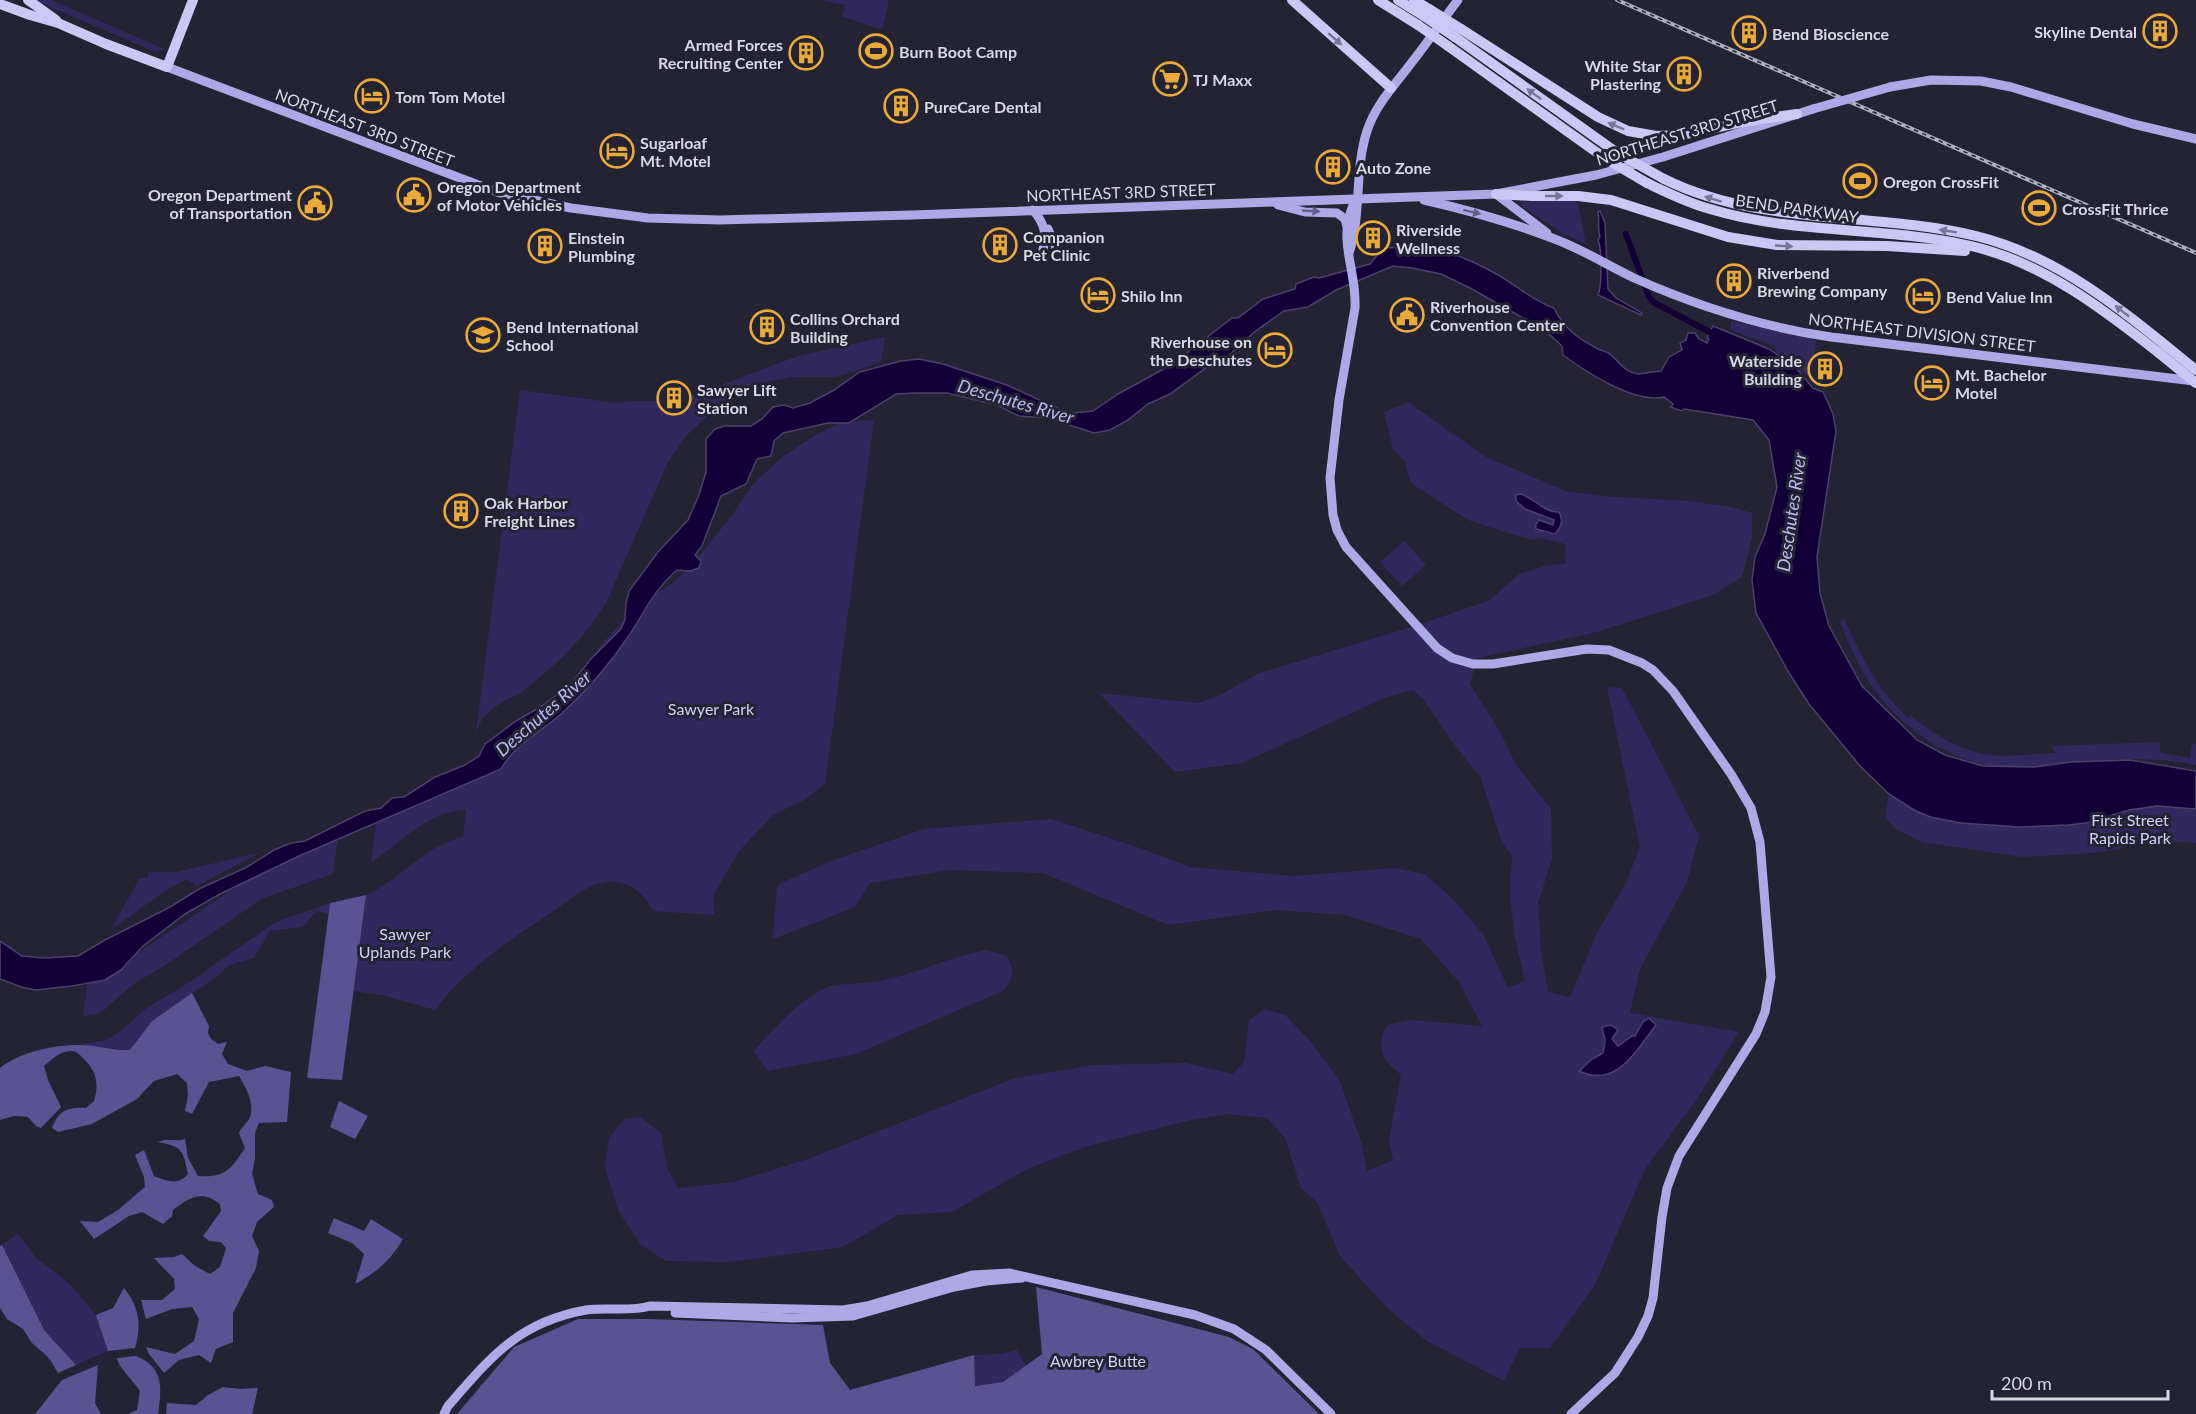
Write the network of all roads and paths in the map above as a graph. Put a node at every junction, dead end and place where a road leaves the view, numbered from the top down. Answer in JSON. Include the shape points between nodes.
{"nodes":[{"id":1,"x":28,"y":0,"type":"edge"},
{"id":2,"x":193,"y":0,"type":"edge"},
{"id":3,"x":1292,"y":0,"type":"edge"},
{"id":4,"x":1378,"y":0,"type":"edge"},
{"id":5,"x":1398,"y":0,"type":"edge"},
{"id":6,"x":1414,"y":0,"type":"edge"},
{"id":7,"x":1458,"y":0,"type":"edge"},
{"id":8,"x":0,"y":3,"type":"edge"},
{"id":9,"x":1424,"y":17,"type":"junction"},
{"id":10,"x":58,"y":23,"type":"junction"},
{"id":11,"x":1455,"y":38,"type":"junction"},
{"id":12,"x":167,"y":67,"type":"junction"},
{"id":13,"x":1391,"y":88,"type":"junction"},
{"id":14,"x":1797,"y":114,"type":"junction"},
{"id":15,"x":2196,"y":139,"type":"edge"},
{"id":16,"x":1496,"y":194,"type":"junction"},
{"id":17,"x":1415,"y":198,"type":"junction"},
{"id":18,"x":1356,"y":199,"type":"junction"},
{"id":19,"x":1268,"y":202,"type":"junction"},
{"id":20,"x":1033,"y":210,"type":"junction"},
{"id":21,"x":1042,"y":220,"type":"junction"},
{"id":22,"x":1347,"y":227,"type":"junction"},
{"id":23,"x":1553,"y":238,"type":"junction"},
{"id":24,"x":1057,"y":250,"type":"dead end"},
{"id":25,"x":1349,"y":253,"type":"junction"},
{"id":26,"x":1041,"y":257,"type":"dead end"},
{"id":27,"x":2018,"y":262,"type":"junction"},
{"id":28,"x":2164,"y":350,"type":"junction"},
{"id":29,"x":2196,"y":370,"type":"edge"},
{"id":30,"x":2196,"y":382,"type":"edge"},
{"id":31,"x":446,"y":1410,"type":"edge"},
{"id":32,"x":438,"y":1414,"type":"edge"},
{"id":33,"x":1331,"y":1414,"type":"edge"},
{"id":34,"x":1571,"y":1414,"type":"edge"}],
"edges":[{"from":1,"to":10,"type":"highway"},
{"from":2,"to":12,"type":"highway"},
{"from":3,"to":13,"type":"highway","one_way":true},
{"from":4,"to":9,"type":"highway","name":"BEND PARKWAY"},
{"from":5,"to":9,"type":"highway","name":"BEND PARKWAY"},
{"from":6,"to":9,"type":"highway"},
{"from":7,"to":13,"type":"main road"},
{"from":8,"to":10,"type":"highway"},
{"from":9,"to":11,"type":"highway","name":"BEND PARKWAY","bridge":true},
{"from":9,"to":11,"type":"highway","bridge":true},
{"from":10,"to":12,"type":"highway","name":"NORTHEAST 3RD STREET"},
{"from":14,"to":11,"type":"highway","one_way":true,"via":[[1681,135],[1638,133],[1619,128]]},
{"from":11,"to":27,"type":"highway","name":"BEND PARKWAY","bridge":true,"via":[[1606,159],[1692,203],[1738,216],[1803,226],[1952,242]]},
{"from":28,"to":11,"type":"highway","name":"BEND PARKWAY","one_way":true,"bridge":true,"via":[[2111,302],[2074,277],[1999,242],[1924,227],[1756,209],[1706,197],[1664,179],[1616,152]]},
{"from":12,"to":20,"type":"main road","name":"NORTHEAST 3RD STREET","via":[[497,192],[613,215],[720,220]]},
{"from":13,"to":18,"type":"main road","via":[[1367,130]]},
{"from":14,"to":15,"type":"main road","name":"NORTHEAST 3RD STREET","bridge":true,"via":[[1890,87],[1931,80],[1981,81]]},
{"from":14,"to":16,"type":"main road","name":"NORTHEAST 3RD STREET","via":[[1596,175]]},
{"from":16,"to":17,"type":"main road","name":"NORTHEAST 3RD STREET"},
{"from":16,"to":23,"type":"main road"},
{"from":16,"to":27,"type":"highway","one_way":true,"via":[[1611,200],[1728,237],[1777,245],[1912,247],[1976,253]]},
{"from":17,"to":18,"type":"main road","name":"NORTHEAST 3RD STREET"},
{"from":17,"to":23,"type":"main road","one_way":true,"via":[[1485,215]]},
{"from":18,"to":19,"type":"main road","name":"NORTHEAST 3RD STREET"},
{"from":18,"to":22,"type":"main road"},
{"from":18,"to":25,"type":"main road","via":[[1354,238]]},
{"from":19,"to":20,"type":"main road","name":"NORTHEAST 3RD STREET"},
{"from":19,"to":22,"type":"main road","one_way":true,"via":[[1305,212],[1334,212],[1345,219]]},
{"from":20,"to":21,"type":"main road"},
{"from":21,"to":24,"type":"main road"},
{"from":21,"to":26,"type":"main road","via":[[1046,235]]},
{"from":22,"to":25,"type":"main road"},
{"from":23,"to":30,"type":"main road","name":"NORTHEAST DIVISION STREET","via":[[1636,279],[1715,310],[1808,334]]},
{"from":25,"to":34,"type":"main road","via":[[1356,295],[1339,400],[1330,496],[1337,530],[1346,547],[1437,648],[1452,658],[1493,664],[1587,649],[1609,650],[1642,663],[1665,681],[1731,774],[1750,808],[1761,850],[1771,977],[1765,1012],[1756,1034],[1679,1156],[1662,1217],[1653,1298],[1638,1337],[1615,1373]]},
{"from":27,"to":28,"type":"highway","name":"BEND PARKWAY","via":[[2066,286]]},
{"from":28,"to":29,"type":"highway","name":"BEND PARKWAY"},
{"from":28,"to":30,"type":"highway","name":"BEND PARKWAY","bridge":true},
{"from":31,"to":32,"type":"main road"},
{"from":31,"to":33,"type":"main road","via":[[498,1351],[537,1326],[571,1313],[650,1306],[843,1310],[972,1275],[1009,1273],[1195,1315],[1234,1329],[1266,1350]]}]}
